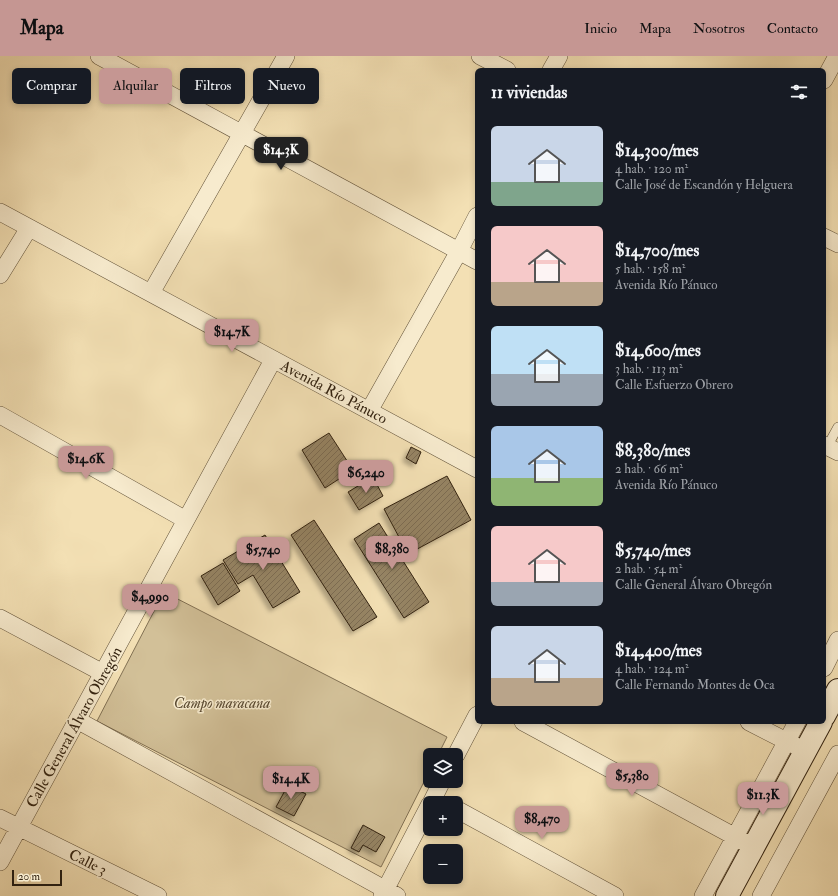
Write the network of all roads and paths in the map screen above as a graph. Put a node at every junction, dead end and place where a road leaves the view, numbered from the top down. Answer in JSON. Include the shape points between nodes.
{"nodes":[{"id":1,"x":99,"y":56,"type":"edge"},
{"id":2,"x":286,"y":56,"type":"edge"},
{"id":3,"x":480,"y":56,"type":"edge"},
{"id":4,"x":559,"y":56,"type":"edge"},
{"id":5,"x":838,"y":56,"type":"edge"},
{"id":6,"x":503,"y":68,"type":"edge"},
{"id":7,"x":552,"y":68,"type":"edge"},
{"id":8,"x":826,"y":77,"type":"edge"},
{"id":9,"x":242,"y":133,"type":"junction"},
{"id":10,"x":0,"y":212,"type":"edge"},
{"id":11,"x":475,"y":220,"type":"edge"},
{"id":12,"x":29,"y":228,"type":"junction"},
{"id":13,"x":826,"y":238,"type":"edge"},
{"id":14,"x":838,"y":244,"type":"edge"},
{"id":15,"x":459,"y":251,"type":"junction"},
{"id":16,"x":475,"y":260,"type":"edge"},
{"id":17,"x":0,"y":275,"type":"edge"},
{"id":18,"x":151,"y":293,"type":"junction"},
{"id":19,"x":274,"y":360,"type":"junction"},
{"id":20,"x":369,"y":411,"type":"junction"},
{"id":21,"x":0,"y":416,"type":"edge"},
{"id":22,"x":838,"y":427,"type":"edge"},
{"id":23,"x":830,"y":448,"type":"edge"},
{"id":24,"x":475,"y":469,"type":"edge"},
{"id":25,"x":186,"y":520,"type":"junction"},
{"id":26,"x":0,"y":618,"type":"edge"},
{"id":27,"x":834,"y":644,"type":"edge"},
{"id":28,"x":826,"y":663,"type":"edge"},
{"id":29,"x":103,"y":673,"type":"junction"},
{"id":30,"x":838,"y":690,"type":"edge"},
{"id":31,"x":826,"y":712,"type":"edge"},
{"id":32,"x":475,"y":719,"type":"edge"},
{"id":33,"x":77,"y":720,"type":"junction"},
{"id":34,"x":527,"y":724,"type":"edge"},
{"id":35,"x":753,"y":724,"type":"edge"},
{"id":36,"x":797,"y":724,"type":"edge"},
{"id":37,"x":819,"y":724,"type":"edge"},
{"id":38,"x":796,"y":746,"type":"junction"},
{"id":39,"x":460,"y":748,"type":"edge"},
{"id":40,"x":838,"y":754,"type":"edge"},
{"id":41,"x":463,"y":813,"type":"edge"},
{"id":42,"x":0,"y":818,"type":"edge"},
{"id":43,"x":423,"y":825,"type":"edge"},
{"id":44,"x":19,"y":828,"type":"junction"},
{"id":45,"x":735,"y":837,"type":"junction"},
{"id":46,"x":754,"y":847,"type":"junction"},
{"id":47,"x":0,"y":862,"type":"edge"},
{"id":48,"x":388,"y":894,"type":"edge"},
{"id":49,"x":158,"y":896,"type":"edge"},
{"id":50,"x":615,"y":896,"type":"edge"},
{"id":51,"x":703,"y":896,"type":"edge"},
{"id":52,"x":727,"y":896,"type":"edge"},
{"id":53,"x":761,"y":896,"type":"edge"}],
"edges":[{"from":1,"to":9,"type":"street"},
{"from":2,"to":9,"type":"street"},
{"from":3,"to":6,"type":"street"},
{"from":4,"to":7,"type":"street"},
{"from":5,"to":8,"type":"street"},
{"from":9,"to":15,"type":"street"},
{"from":9,"to":18,"type":"street"},
{"from":10,"to":12,"type":"street","name":"Avenida Río Pánuco"},
{"from":11,"to":15,"type":"street"},
{"from":12,"to":17,"type":"street"},
{"from":12,"to":18,"type":"street","name":"Avenida Río Pánuco"},
{"from":13,"to":14,"type":"street"},
{"from":15,"to":16,"type":"street"},
{"from":15,"to":20,"type":"street"},
{"from":18,"to":19,"type":"street","name":"Avenida Río Pánuco"},
{"from":19,"to":20,"type":"street","name":"Avenida Río Pánuco"},
{"from":19,"to":25,"type":"street","name":"Calle General Álvaro Obregón"},
{"from":20,"to":24,"type":"street","name":"Avenida Río Pánuco"},
{"from":21,"to":25,"type":"street"},
{"from":22,"to":23,"type":"lane"},
{"from":25,"to":29,"type":"street","name":"Calle General Álvaro Obregón"},
{"from":26,"to":29,"type":"street"},
{"from":27,"to":28,"type":"street"},
{"from":29,"to":33,"type":"street","name":"Calle General Álvaro Obregón"},
{"from":30,"to":31,"type":"main road"},
{"from":32,"to":39,"type":"street"},
{"from":33,"to":44,"type":"street","name":"Calle General Álvaro Obregón"},
{"from":33,"to":48,"type":"street"},
{"from":34,"to":45,"type":"street"},
{"from":35,"to":38,"type":"street"},
{"from":36,"to":38,"type":"street"},
{"from":37,"to":38,"type":"main road"},
{"from":38,"to":45,"type":"street"},
{"from":38,"to":46,"type":"main road"},
{"from":40,"to":53,"type":"street"},
{"from":41,"to":50,"type":"street"},
{"from":42,"to":44,"type":"street","name":"Calle 3"},
{"from":43,"to":48,"type":"street"},
{"from":44,"to":47,"type":"street","name":"Calle General Álvaro Obregón"},
{"from":44,"to":49,"type":"street","name":"Calle 3"},
{"from":45,"to":46,"type":"street"},
{"from":45,"to":51,"type":"street"},
{"from":46,"to":52,"type":"main road"}]}
